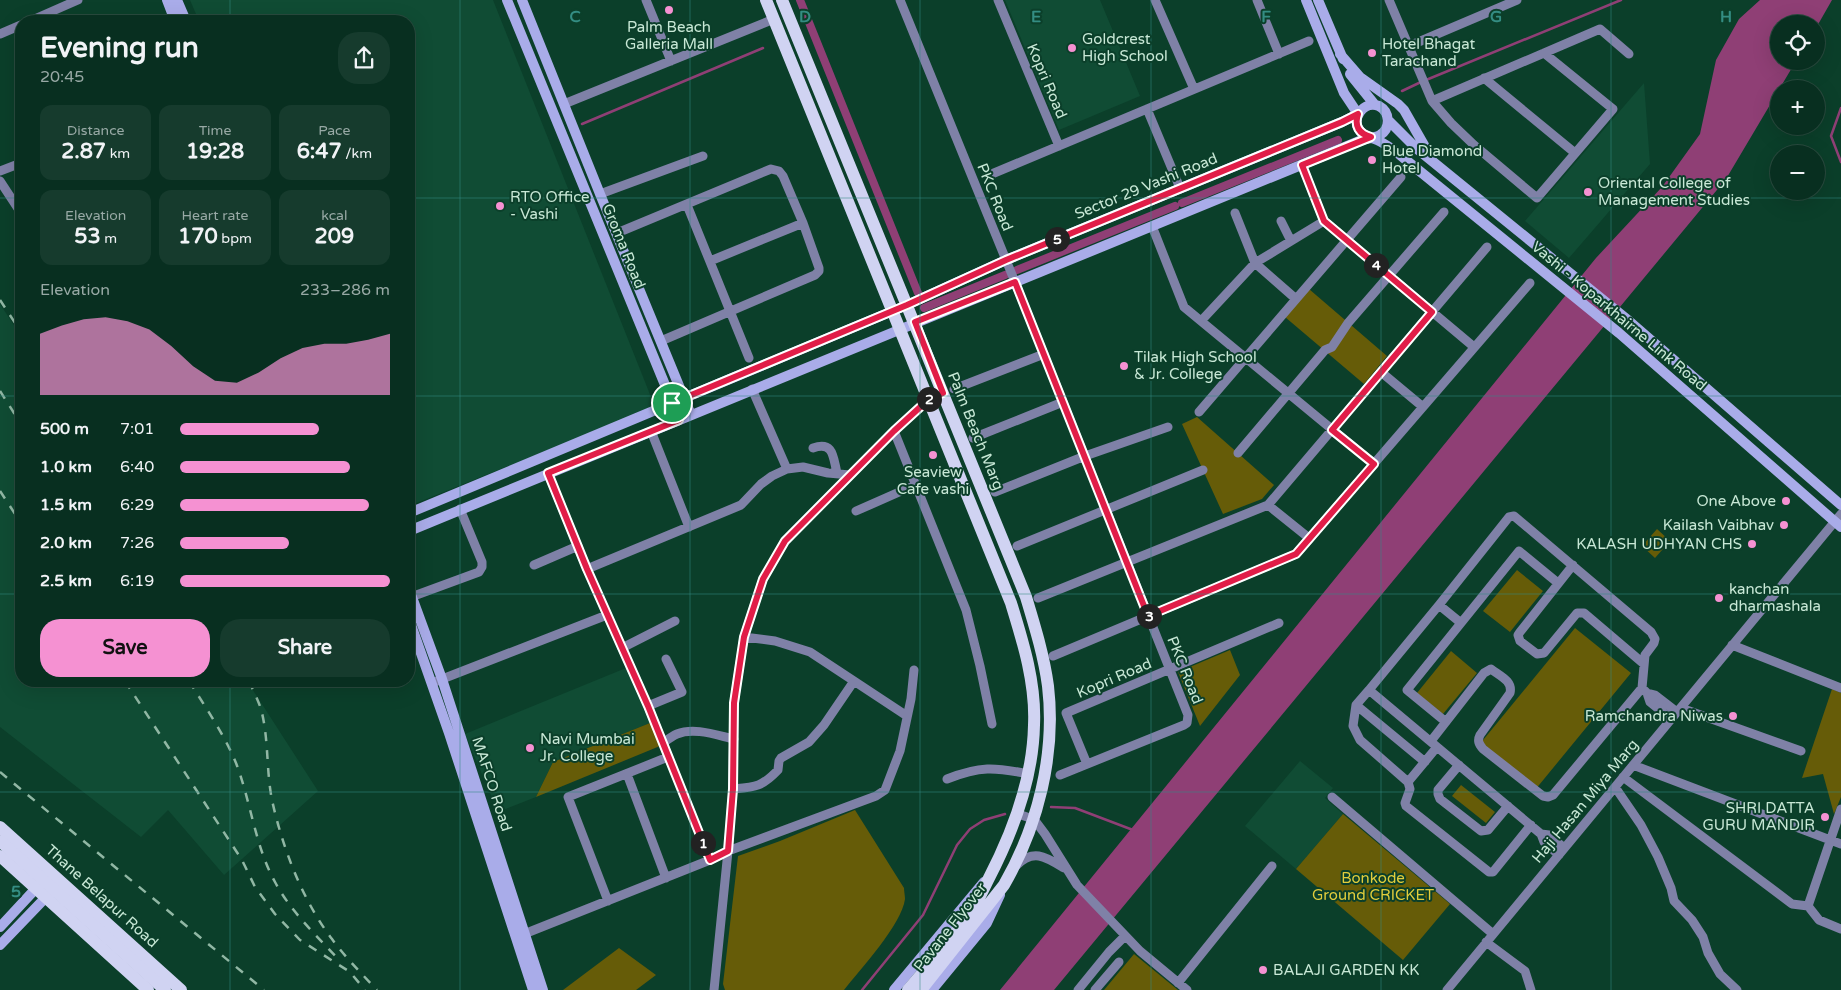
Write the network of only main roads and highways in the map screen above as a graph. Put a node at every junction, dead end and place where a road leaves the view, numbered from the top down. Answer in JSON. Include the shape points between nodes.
{"nodes":[{"id":1,"x":167,"y":0,"type":"edge"},
{"id":2,"x":177,"y":0,"type":"edge"},
{"id":3,"x":507,"y":0,"type":"edge"},
{"id":4,"x":522,"y":0,"type":"edge"},
{"id":5,"x":766,"y":0,"type":"edge"},
{"id":6,"x":782,"y":0,"type":"edge"},
{"id":7,"x":1306,"y":0,"type":"edge"},
{"id":8,"x":1318,"y":0,"type":"edge"},
{"id":9,"x":173,"y":15,"type":"edge"},
{"id":10,"x":183,"y":15,"type":"edge"},
{"id":11,"x":1340,"y":54,"type":"junction"},
{"id":12,"x":1375,"y":105,"type":"junction"},
{"id":13,"x":1358,"y":114,"type":"junction"},
{"id":14,"x":1388,"y":120,"type":"junction"},
{"id":15,"x":1371,"y":137,"type":"junction"},
{"id":16,"x":1439,"y":166,"type":"junction"},
{"id":17,"x":907,"y":305,"type":"junction"},
{"id":18,"x":892,"y":311,"type":"junction"},
{"id":19,"x":915,"y":322,"type":"junction"},
{"id":20,"x":899,"y":329,"type":"junction"},
{"id":21,"x":684,"y":398,"type":"junction"},
{"id":22,"x":672,"y":403,"type":"junction"},
{"id":23,"x":691,"y":414,"type":"junction"},
{"id":24,"x":679,"y":420,"type":"junction"},
{"id":25,"x":1841,"y":505,"type":"edge"},
{"id":26,"x":415,"y":511,"type":"edge"},
{"id":27,"x":1839,"y":521,"type":"edge"},
{"id":28,"x":415,"y":528,"type":"edge"},
{"id":29,"x":415,"y":609,"type":"edge"},
{"id":30,"x":415,"y":632,"type":"edge"},
{"id":31,"x":437,"y":681,"type":"junction"},
{"id":32,"x":0,"y":827,"type":"edge"},
{"id":33,"x":0,"y":842,"type":"edge"},
{"id":34,"x":0,"y":856,"type":"edge"},
{"id":35,"x":51,"y":872,"type":"junction"},
{"id":36,"x":991,"y":875,"type":"junction"},
{"id":37,"x":61,"y":881,"type":"junction"},
{"id":38,"x":1004,"y":885,"type":"junction"},
{"id":39,"x":41,"y":892,"type":"junction"},
{"id":40,"x":976,"y":912,"type":"junction"},
{"id":41,"x":0,"y":927,"type":"edge"},
{"id":42,"x":521,"y":936,"type":"junction"},
{"id":43,"x":0,"y":946,"type":"edge"},
{"id":44,"x":148,"y":990,"type":"edge"},
{"id":45,"x":165,"y":990,"type":"edge"},
{"id":46,"x":181,"y":990,"type":"edge"},
{"id":47,"x":533,"y":990,"type":"edge"},
{"id":48,"x":543,"y":990,"type":"edge"},
{"id":49,"x":894,"y":990,"type":"edge"},
{"id":50,"x":908,"y":990,"type":"edge"},
{"id":51,"x":921,"y":990,"type":"edge"},
{"id":52,"x":932,"y":990,"type":"edge"}],
"edges":[{"from":1,"to":9,"type":"main road"},
{"from":2,"to":10,"type":"main road"},
{"from":3,"to":22,"type":"main road","name":"Groma Road"},
{"from":4,"to":21,"type":"main road","name":"Groma Road"},
{"from":5,"to":18,"type":"main road"},
{"from":6,"to":17,"type":"main road","name":"Palm Beach Marg"},
{"from":7,"to":13,"type":"main road","via":[[1344,92]]},
{"from":8,"to":11,"type":"main road"},
{"from":11,"to":12,"type":"main road","via":[[1352,79]]},
{"from":11,"to":16,"type":"main road","via":[[1360,78],[1404,110],[1422,144]]},
{"from":12,"to":13,"type":"main road","via":[[1365,107]]},
{"from":12,"to":14,"type":"main road","via":[[1384,110]]},
{"from":13,"to":15,"type":"main road","via":[[1358,129]]},
{"from":13,"to":17,"type":"main road","name":"Sector 29 Vashi Road","via":[[1006,260]]},
{"from":14,"to":15,"type":"main road","via":[[1386,130]]},
{"from":14,"to":16,"type":"main road","name":"Vashi - Koparkhairne Link Road"},
{"from":15,"to":19,"type":"main road"},
{"from":15,"to":27,"type":"main road","name":"Vashi - Koparkhairne Link Road","via":[[1406,160],[1561,285]]},
{"from":16,"to":25,"type":"main road","name":"Vashi - Koparkhairne Link Road","via":[[1621,316]]},
{"from":17,"to":18,"type":"main road","name":"Sector 29 Vashi Road"},
{"from":17,"to":19,"type":"main road","name":"Palm Beach Marg"},
{"from":18,"to":20,"type":"main road"},
{"from":18,"to":21,"type":"main road","name":"Sector 29 Vashi Road"},
{"from":19,"to":20,"type":"main road"},
{"from":19,"to":38,"type":"main road","name":"Palm Beach Marg","via":[[949,391],[1026,598],[1040,642],[1048,686],[1050,725],[1044,782],[1015,866]]},
{"from":20,"to":23,"type":"main road"},
{"from":20,"to":36,"type":"main road","via":[[1011,603],[1032,689],[1034,725],[1029,774],[1018,814]]},
{"from":21,"to":22,"type":"main road","name":"Sector 29 Vashi Road"},
{"from":21,"to":23,"type":"main road","name":"Groma Road"},
{"from":22,"to":24,"type":"main road","name":"Groma Road"},
{"from":22,"to":26,"type":"main road","name":"Sector 29 Vashi Road"},
{"from":23,"to":24,"type":"main road"},
{"from":24,"to":28,"type":"main road"},
{"from":29,"to":31,"type":"main road","name":"MAFCO Road"},
{"from":30,"to":31,"type":"main road","name":"MAFCO Road"},
{"from":31,"to":42,"type":"main road","name":"MAFCO Road"},
{"from":32,"to":35,"type":"main road","name":"Thane Belapur Road"},
{"from":33,"to":45,"type":"main road","bridge":true},
{"from":34,"to":39,"type":"main road"},
{"from":35,"to":37,"type":"main road","name":"Thane Belapur Road"},
{"from":35,"to":39,"type":"main road"},
{"from":36,"to":40,"type":"main road","name":"Pavane Flyover"},
{"from":36,"to":49,"type":"main road"},
{"from":37,"to":39,"type":"main road"},
{"from":37,"to":46,"type":"main road","name":"Thane Belapur Road"},
{"from":38,"to":40,"type":"main road","name":"Pavane Flyover"},
{"from":38,"to":52,"type":"main road","via":[[988,923]]},
{"from":39,"to":41,"type":"main road"},
{"from":39,"to":43,"type":"main road"},
{"from":39,"to":44,"type":"main road"},
{"from":40,"to":50,"type":"main road","name":"Pavane Flyover"},
{"from":40,"to":51,"type":"main road","name":"Pavane Flyover"},
{"from":42,"to":47,"type":"main road","name":"MAFCO Road"},
{"from":42,"to":48,"type":"main road","name":"MAFCO Road"}]}
